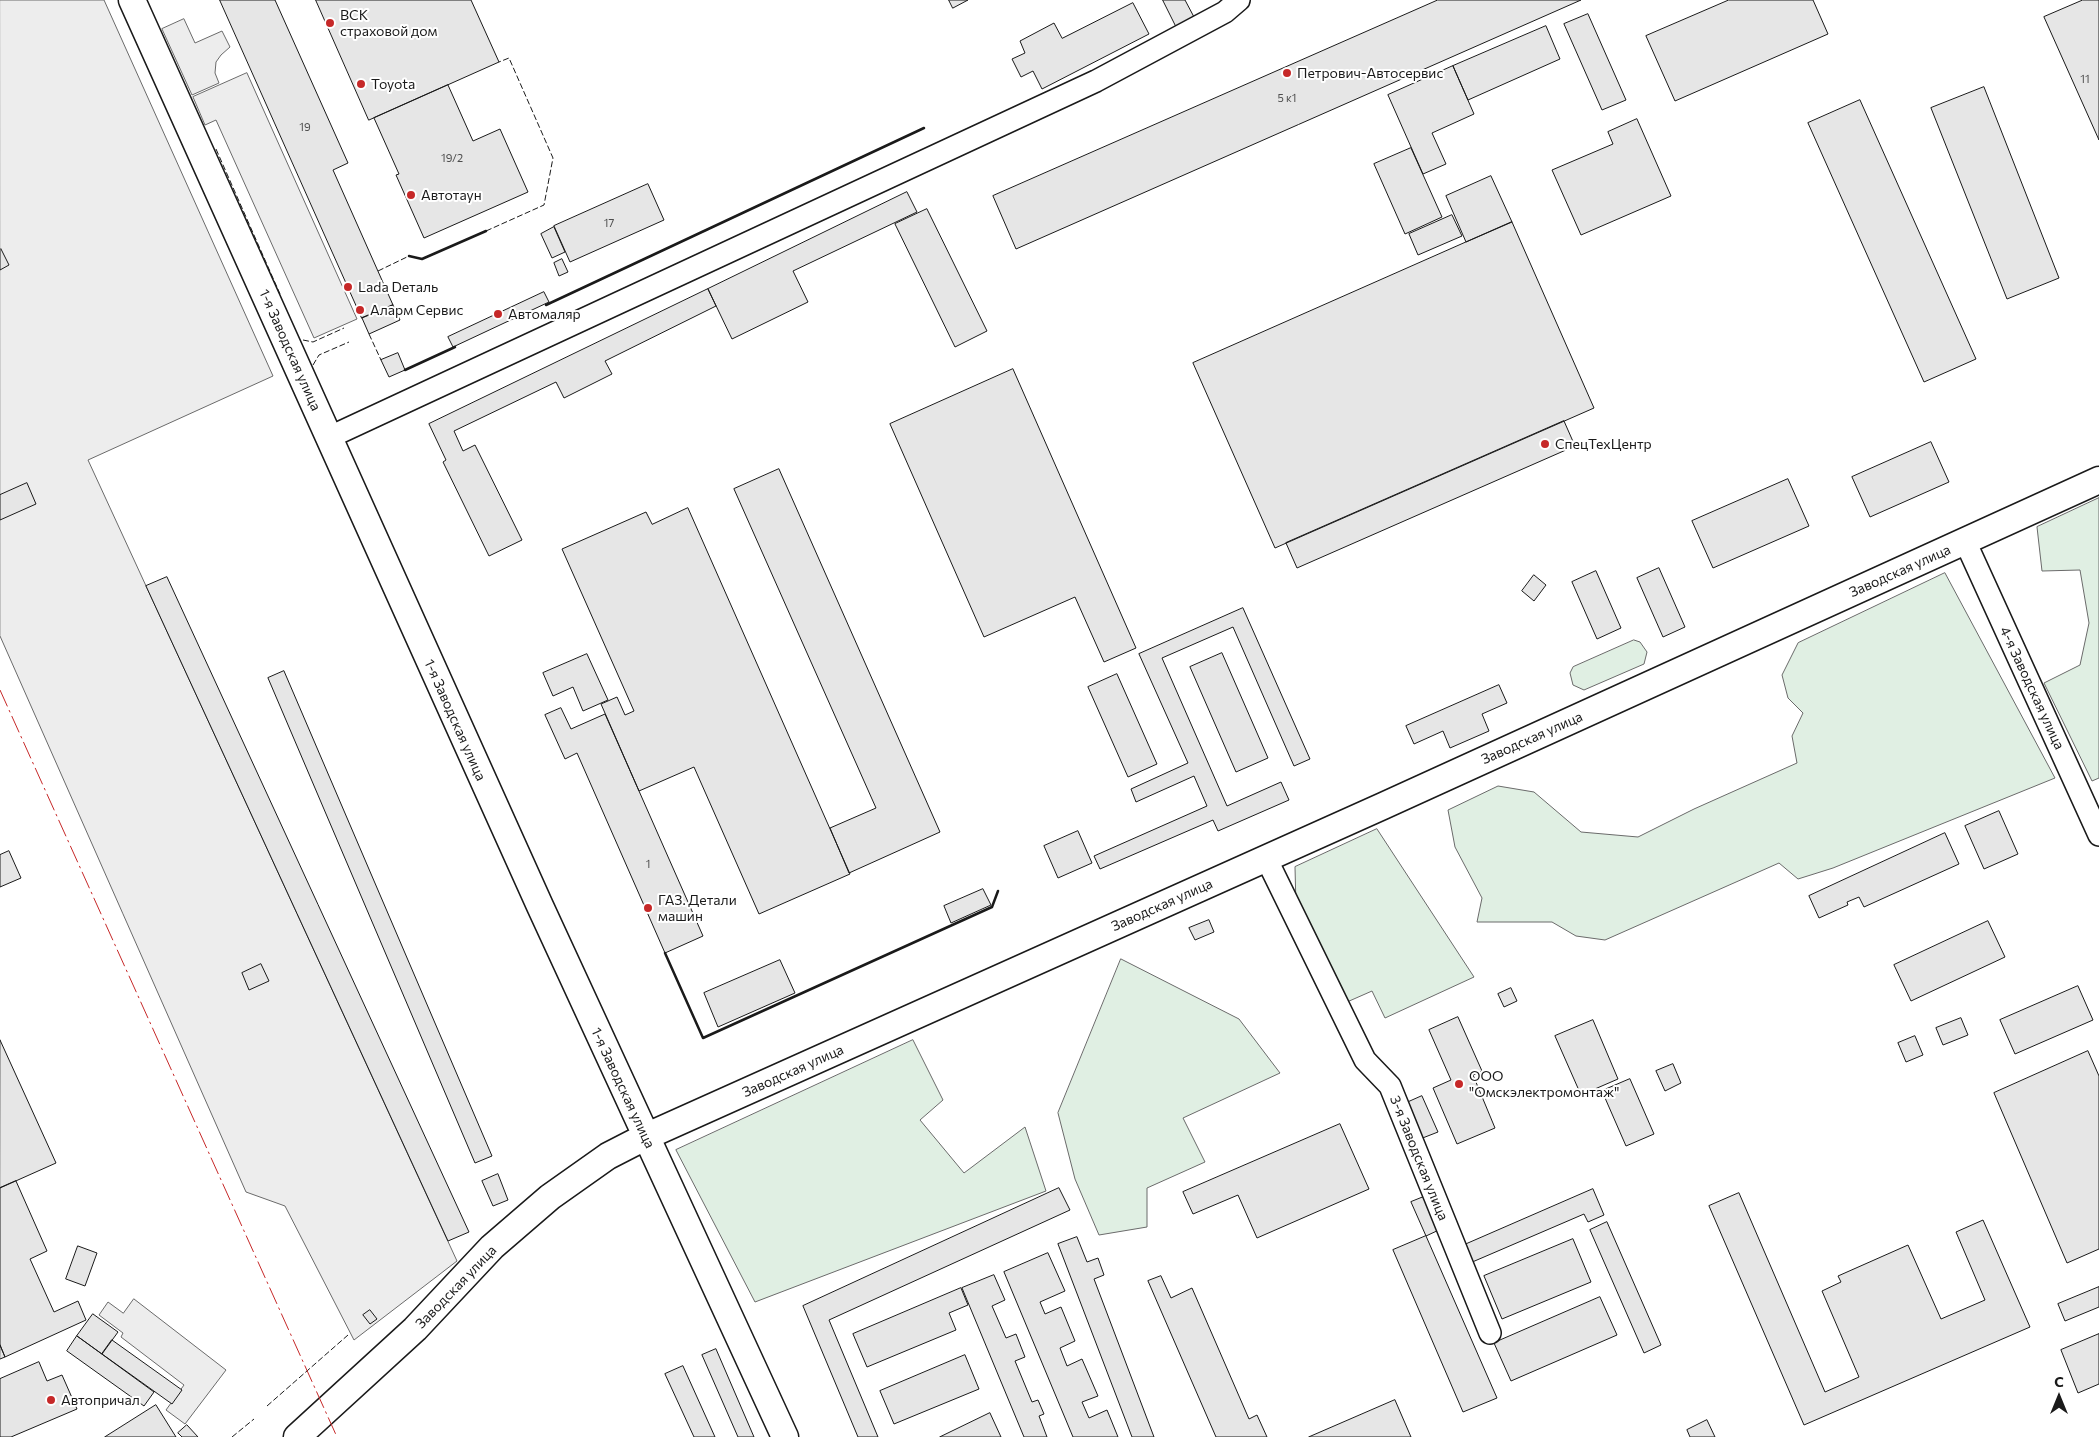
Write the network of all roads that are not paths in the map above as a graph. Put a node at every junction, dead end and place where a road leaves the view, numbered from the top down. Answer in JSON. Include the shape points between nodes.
{"nodes":[{"id":1,"x":132,"y":0,"type":"edge"},
{"id":2,"x":1239,"y":0,"type":"edge"},
{"id":3,"x":330,"y":437,"type":"junction"},
{"id":4,"x":2099,"y":480,"type":"edge"},
{"id":5,"x":1965,"y":541,"type":"junction"},
{"id":6,"x":2099,"y":834,"type":"edge"},
{"id":7,"x":1266,"y":858,"type":"junction"},
{"id":8,"x":645,"y":1137,"type":"junction"},
{"id":9,"x":1490,"y":1333,"type":"dead end"},
{"id":10,"x":298,"y":1437,"type":"edge"},
{"id":11,"x":785,"y":1437,"type":"edge"}],
"edges":[{"from":1,"to":3,"type":"main road","name":"1-я Заводская улица"},
{"from":2,"to":3,"type":"street","via":[[1225,12],[1096,81]]},
{"from":3,"to":8,"type":"main road","name":"1-я Заводская улица"},
{"from":4,"to":5,"type":"main road","name":"Заводская улица"},
{"from":5,"to":6,"type":"street","name":"4-я Заводская улица"},
{"from":5,"to":7,"type":"main road","name":"Заводская улица"},
{"from":7,"to":8,"type":"main road","name":"Заводская улица"},
{"from":7,"to":9,"type":"street","name":"3-я Заводская улица","via":[[1365,1060],[1390,1086]]},
{"from":8,"to":10,"type":"main road","name":"Заводская улица","via":[[608,1156],[550,1197],[492,1247],[416,1329]]},
{"from":8,"to":11,"type":"main road","name":"1-я Заводская улица"}]}
